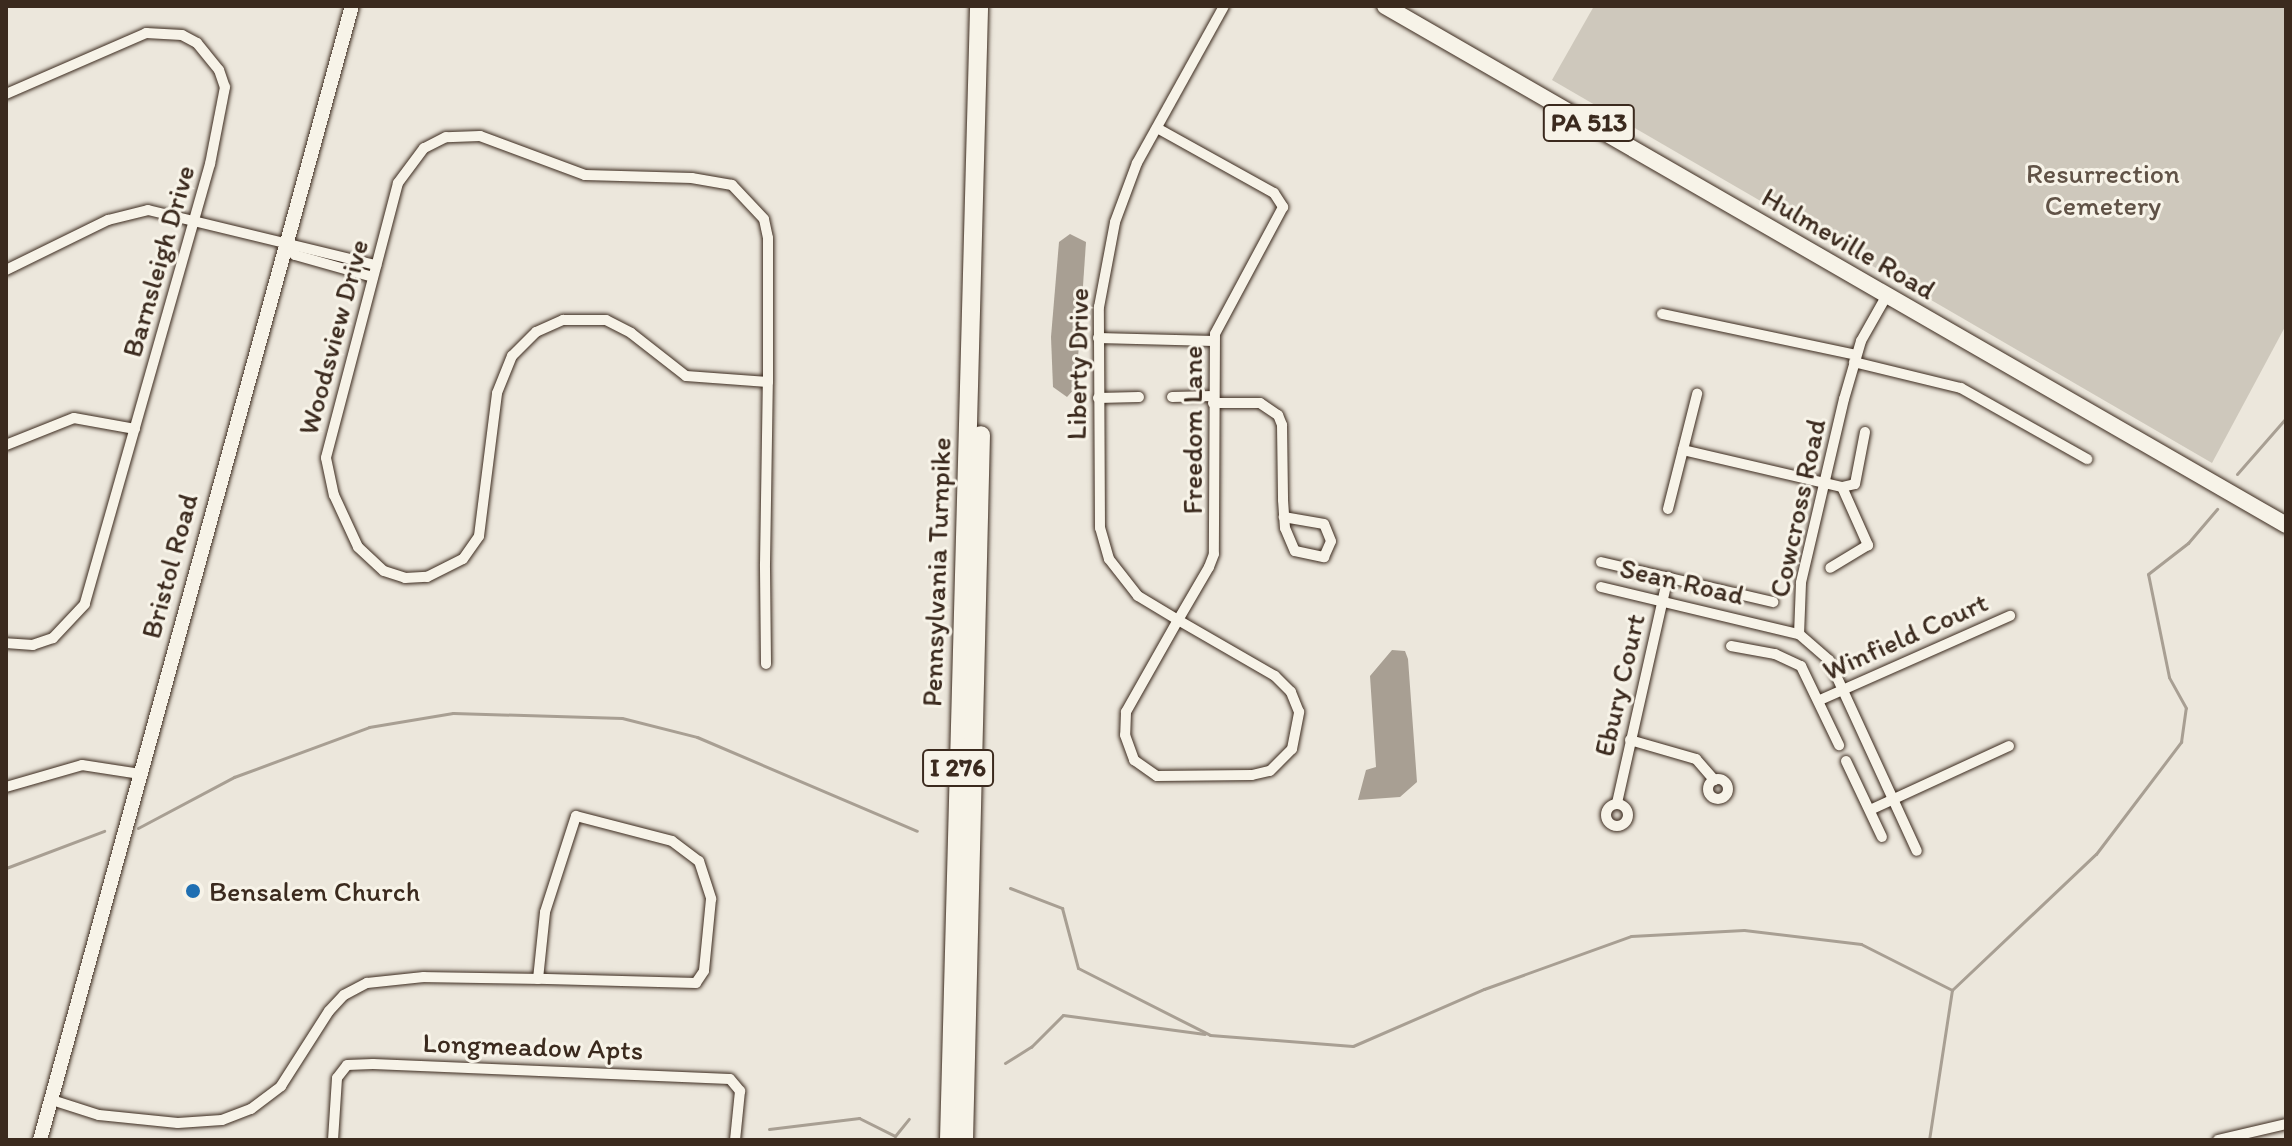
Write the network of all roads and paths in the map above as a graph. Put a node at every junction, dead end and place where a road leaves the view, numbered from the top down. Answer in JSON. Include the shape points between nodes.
{"nodes":[{"id":1,"x":352,"y":6,"type":"edge"},
{"id":2,"x":979,"y":6,"type":"edge"},
{"id":3,"x":991,"y":6,"type":"edge"},
{"id":4,"x":1224,"y":6,"type":"edge"},
{"id":5,"x":1385,"y":6,"type":"edge"},
{"id":6,"x":6,"y":94,"type":"edge"},
{"id":7,"x":1157,"y":128,"type":"junction"},
{"id":8,"x":195,"y":217,"type":"junction"},
{"id":9,"x":284,"y":245,"type":"junction"},
{"id":10,"x":376,"y":265,"type":"junction"},
{"id":11,"x":6,"y":270,"type":"edge"},
{"id":12,"x":373,"y":277,"type":"junction"},
{"id":13,"x":1887,"y":295,"type":"junction"},
{"id":14,"x":1662,"y":314,"type":"dead end"},
{"id":15,"x":1098,"y":338,"type":"junction"},
{"id":16,"x":1214,"y":341,"type":"junction"},
{"id":17,"x":1855,"y":358,"type":"junction"},
{"id":18,"x":768,"y":382,"type":"junction"},
{"id":19,"x":1697,"y":394,"type":"dead end"},
{"id":20,"x":1139,"y":397,"type":"dead end"},
{"id":21,"x":1172,"y":397,"type":"dead end"},
{"id":22,"x":1098,"y":398,"type":"junction"},
{"id":23,"x":1213,"y":399,"type":"junction"},
{"id":24,"x":135,"y":429,"type":"junction"},
{"id":25,"x":1865,"y":432,"type":"dead end"},
{"id":26,"x":6,"y":445,"type":"edge"},
{"id":27,"x":1683,"y":450,"type":"junction"},
{"id":28,"x":2087,"y":459,"type":"dead end"},
{"id":29,"x":1825,"y":483,"type":"junction"},
{"id":30,"x":1842,"y":487,"type":"junction"},
{"id":31,"x":1668,"y":509,"type":"dead end"},
{"id":32,"x":1284,"y":517,"type":"junction"},
{"id":33,"x":2286,"y":525,"type":"edge"},
{"id":34,"x":1601,"y":562,"type":"dead end"},
{"id":35,"x":1830,"y":568,"type":"dead end"},
{"id":36,"x":1668,"y":577,"type":"junction"},
{"id":37,"x":1601,"y":587,"type":"dead end"},
{"id":38,"x":1663,"y":601,"type":"junction"},
{"id":39,"x":1773,"y":602,"type":"dead end"},
{"id":40,"x":2010,"y":616,"type":"dead end"},
{"id":41,"x":1178,"y":620,"type":"junction"},
{"id":42,"x":1799,"y":634,"type":"junction"},
{"id":43,"x":6,"y":643,"type":"edge"},
{"id":44,"x":1731,"y":646,"type":"dead end"},
{"id":45,"x":766,"y":664,"type":"dead end"},
{"id":46,"x":1842,"y":689,"type":"junction"},
{"id":47,"x":1820,"y":700,"type":"junction"},
{"id":48,"x":1630,"y":740,"type":"junction"},
{"id":49,"x":1839,"y":745,"type":"dead end"},
{"id":50,"x":2009,"y":746,"type":"dead end"},
{"id":51,"x":1846,"y":761,"type":"dead end"},
{"id":52,"x":140,"y":774,"type":"junction"},
{"id":53,"x":1714,"y":780,"type":"dead end"},
{"id":54,"x":6,"y":787,"type":"edge"},
{"id":55,"x":1891,"y":801,"type":"junction"},
{"id":56,"x":1617,"y":803,"type":"dead end"},
{"id":57,"x":1870,"y":810,"type":"junction"},
{"id":58,"x":1882,"y":837,"type":"dead end"},
{"id":59,"x":1917,"y":851,"type":"dead end"},
{"id":60,"x":538,"y":979,"type":"junction"},
{"id":61,"x":52,"y":1100,"type":"junction"},
{"id":62,"x":2286,"y":1124,"type":"edge"},
{"id":63,"x":40,"y":1140,"type":"edge"},
{"id":64,"x":333,"y":1140,"type":"edge"},
{"id":65,"x":735,"y":1140,"type":"edge"},
{"id":66,"x":949,"y":1140,"type":"edge"},
{"id":67,"x":964,"y":1140,"type":"edge"},
{"id":68,"x":2218,"y":1140,"type":"edge"}],
"edges":[{"from":1,"to":9,"type":"main road","name":"Bristol Road"},
{"from":2,"to":66,"type":"highway","name":"Pennsylvania Turnpike","number":"I 276"},
{"from":3,"to":67,"type":"highway","name":"Pennsylvania Turnpike","number":"I 276"},
{"from":4,"to":7,"type":"street","name":"Liberty Drive"},
{"from":5,"to":13,"type":"main road","name":"Hulmeville Road","number":"PA 513"},
{"from":6,"to":8,"type":"street","name":"Barnsleigh Drive","via":[[132,36],[166,33],[197,43],[219,70],[225,101]]},
{"from":7,"to":15,"type":"street","name":"Liberty Drive","via":[[1115,222],[1101,284]]},
{"from":7,"to":16,"type":"street","name":"Freedom Lane","via":[[1281,200],[1282,216],[1225,311]]},
{"from":8,"to":9,"type":"street"},
{"from":8,"to":11,"type":"street","via":[[148,210],[121,215]]},
{"from":8,"to":24,"type":"street","name":"Barnsleigh Drive"},
{"from":9,"to":10,"type":"street","via":[[298,243]]},
{"from":9,"to":12,"type":"street","via":[[295,255]]},
{"from":9,"to":52,"type":"main road","name":"Bristol Road"},
{"from":10,"to":12,"type":"street","name":"Woodsview Drive"},
{"from":10,"to":18,"type":"street","name":"Woodsview Drive","via":[[406,166],[424,148],[446,137],[480,136],[585,175],[720,181],[749,198],[766,228]]},
{"from":12,"to":18,"type":"street","name":"Woodsview Drive","via":[[331,426],[326,467],[358,547],[384,571],[405,578],[449,569],[479,536],[497,393],[512,356],[536,332],[563,320],[606,320],[686,376]]},
{"from":13,"to":17,"type":"street","name":"Cowcross Road"},
{"from":13,"to":33,"type":"main road","name":"Hulmeville Road","number":"PA 513"},
{"from":14,"to":17,"type":"street"},
{"from":15,"to":16,"type":"street"},
{"from":15,"to":22,"type":"street","name":"Liberty Drive"},
{"from":16,"to":23,"type":"street","name":"Freedom Lane"},
{"from":17,"to":28,"type":"street","via":[[1961,388]]},
{"from":17,"to":29,"type":"street","name":"Cowcross Road"},
{"from":18,"to":45,"type":"street","name":"Woodsview Drive"},
{"from":19,"to":27,"type":"street"},
{"from":20,"to":22,"type":"street"},
{"from":21,"to":23,"type":"street"},
{"from":22,"to":41,"type":"street","name":"Liberty Drive","via":[[1103,546],[1126,585]]},
{"from":23,"to":32,"type":"street","via":[[1260,403],[1278,415]]},
{"from":23,"to":41,"type":"street","name":"Freedom Lane","via":[[1214,554]]},
{"from":24,"to":26,"type":"street","via":[[74,418]]},
{"from":24,"to":43,"type":"street","name":"Barnsleigh Drive","via":[[89,591],[76,618],[53,638],[33,645]]},
{"from":25,"to":30,"type":"street","via":[[1855,484]]},
{"from":27,"to":29,"type":"street"},
{"from":27,"to":31,"type":"street"},
{"from":29,"to":30,"type":"street"},
{"from":29,"to":42,"type":"street","name":"Cowcross Road","via":[[1801,583]]},
{"from":30,"to":35,"type":"street","via":[[1868,545]]},
{"from":32,"to":32,"type":"street","via":[[1324,524],[1331,541],[1324,557],[1295,551]]},
{"from":34,"to":36,"type":"street"},
{"from":36,"to":38,"type":"street","name":"Ebury Court"},
{"from":36,"to":39,"type":"street"},
{"from":37,"to":38,"type":"street","name":"Sean Road"},
{"from":38,"to":42,"type":"street","name":"Sean Road"},
{"from":38,"to":48,"type":"street","name":"Ebury Court"},
{"from":40,"to":46,"type":"street","name":"Winfield Court"},
{"from":41,"to":41,"type":"street","name":"Liberty Drive","via":[[1126,712],[1125,735],[1134,760],[1157,776],[1175,779],[1270,771],[1284,762],[1298,736],[1299,712],[1291,692],[1275,676]]},
{"from":42,"to":46,"type":"street","name":"Cowcross Road","via":[[1822,652]]},
{"from":44,"to":47,"type":"street","via":[[1789,658],[1810,677]]},
{"from":46,"to":47,"type":"street","name":"Winfield Court"},
{"from":46,"to":55,"type":"street","name":"Cowcross Road"},
{"from":47,"to":49,"type":"street"},
{"from":48,"to":53,"type":"street","via":[[1696,759]]},
{"from":48,"to":56,"type":"street","name":"Ebury Court"},
{"from":50,"to":55,"type":"street"},
{"from":51,"to":57,"type":"street"},
{"from":52,"to":54,"type":"street","via":[[82,765]]},
{"from":52,"to":61,"type":"main road","name":"Bristol Road"},
{"from":55,"to":57,"type":"street"},
{"from":55,"to":59,"type":"street","name":"Cowcross Road"},
{"from":57,"to":58,"type":"street"},
{"from":60,"to":60,"type":"street","via":[[696,983],[704,971],[711,899],[699,861],[672,841],[576,816],[545,912]]},
{"from":60,"to":61,"type":"street","via":[[396,978],[354,989],[329,1011],[281,1086],[251,1109],[222,1120],[178,1123],[99,1115]]},
{"from":61,"to":63,"type":"main road","name":"Bristol Road"},
{"from":62,"to":68,"type":"street"},
{"from":64,"to":65,"type":"street","name":"Longmeadow Apts","via":[[337,1078],[347,1065],[373,1064],[730,1079],[740,1091]]}]}
